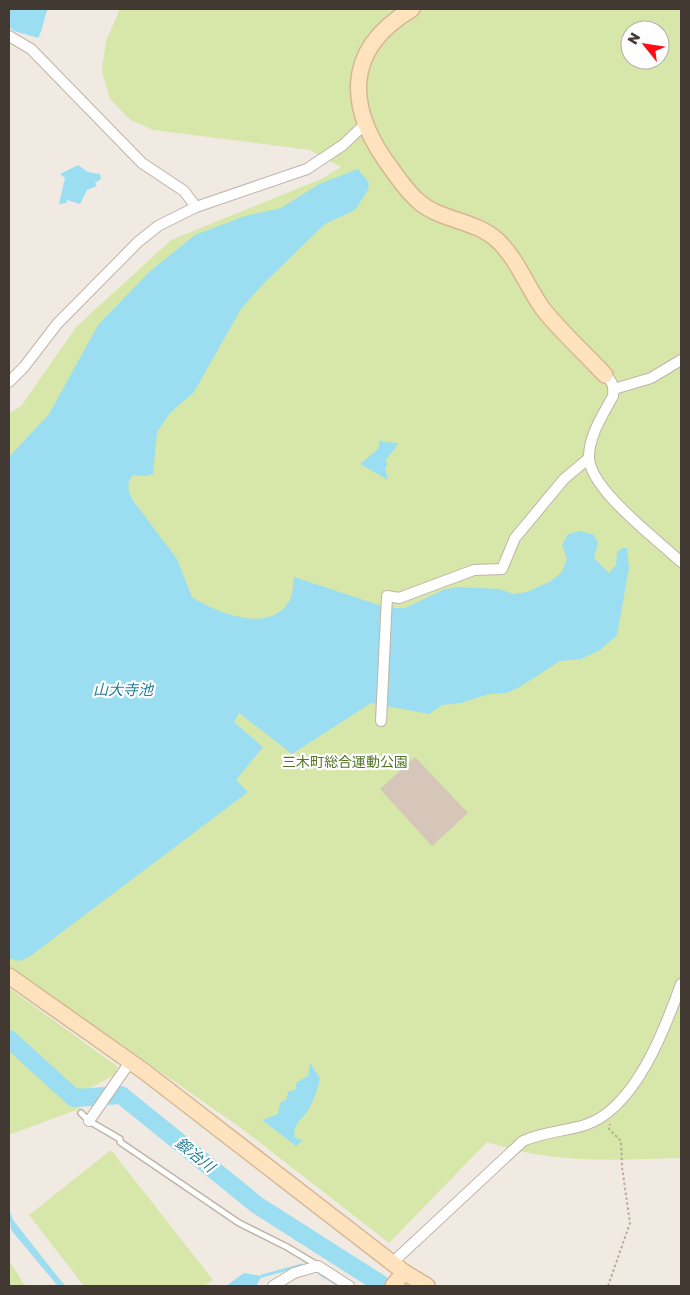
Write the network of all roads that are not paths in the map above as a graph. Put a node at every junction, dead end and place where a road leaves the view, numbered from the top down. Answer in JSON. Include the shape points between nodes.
{"nodes":[{"id":1,"x":412,"y":9,"type":"edge"},
{"id":2,"x":9,"y":36,"type":"edge"},
{"id":3,"x":364,"y":125,"type":"junction"},
{"id":4,"x":196,"y":207,"type":"junction"},
{"id":5,"x":681,"y":360,"type":"edge"},
{"id":6,"x":606,"y":375,"type":"joint"},
{"id":7,"x":9,"y":382,"type":"edge"},
{"id":8,"x":614,"y":389,"type":"junction"},
{"id":9,"x":589,"y":458,"type":"junction"},
{"id":10,"x":681,"y":562,"type":"edge"},
{"id":11,"x":381,"y":721,"type":"dead end"},
{"id":12,"x":9,"y":976,"type":"edge"},
{"id":13,"x":681,"y":984,"type":"edge"},
{"id":14,"x":127,"y":1067,"type":"junction"},
{"id":15,"x":85,"y":1117,"type":"joint"},
{"id":16,"x":392,"y":1263,"type":"junction"},
{"id":17,"x":318,"y":1266,"type":"junction"},
{"id":18,"x":398,"y":1280,"type":"edge"},
{"id":19,"x":272,"y":1286,"type":"edge"},
{"id":20,"x":349,"y":1286,"type":"edge"},
{"id":21,"x":427,"y":1286,"type":"edge"}],
"edges":[{"from":1,"to":3,"type":"street","via":[[384,29],[361,66],[358,87]]},
{"from":2,"to":4,"type":"street","via":[[31,49],[142,163],[184,191]]},
{"from":3,"to":4,"type":"street","via":[[307,169]]},
{"from":3,"to":6,"type":"street","via":[[378,152],[417,201],[432,210],[477,226],[499,242],[543,309]]},
{"from":4,"to":7,"type":"street","via":[[158,226],[138,242],[57,324]]},
{"from":5,"to":8,"type":"street","via":[[651,378]]},
{"from":6,"to":8,"type":"street","via":[[613,382]]},
{"from":8,"to":9,"type":"street","via":[[591,438]]},
{"from":9,"to":10,"type":"street","via":[[594,474],[609,497]]},
{"from":9,"to":11,"type":"street","via":[[564,479],[515,538],[502,570],[474,570],[406,596],[387,596]]},
{"from":12,"to":14,"type":"street"},
{"from":13,"to":16,"type":"street","via":[[653,1054],[614,1107],[585,1125],[541,1133],[523,1141]]},
{"from":14,"to":15,"type":"street"},
{"from":14,"to":16,"type":"street"},
{"from":15,"to":17,"type":"lane","via":[[239,1223]]},
{"from":16,"to":18,"type":"street"},
{"from":17,"to":19,"type":"street","via":[[294,1273]]},
{"from":17,"to":20,"type":"street"},
{"from":18,"to":21,"type":"street"}]}
